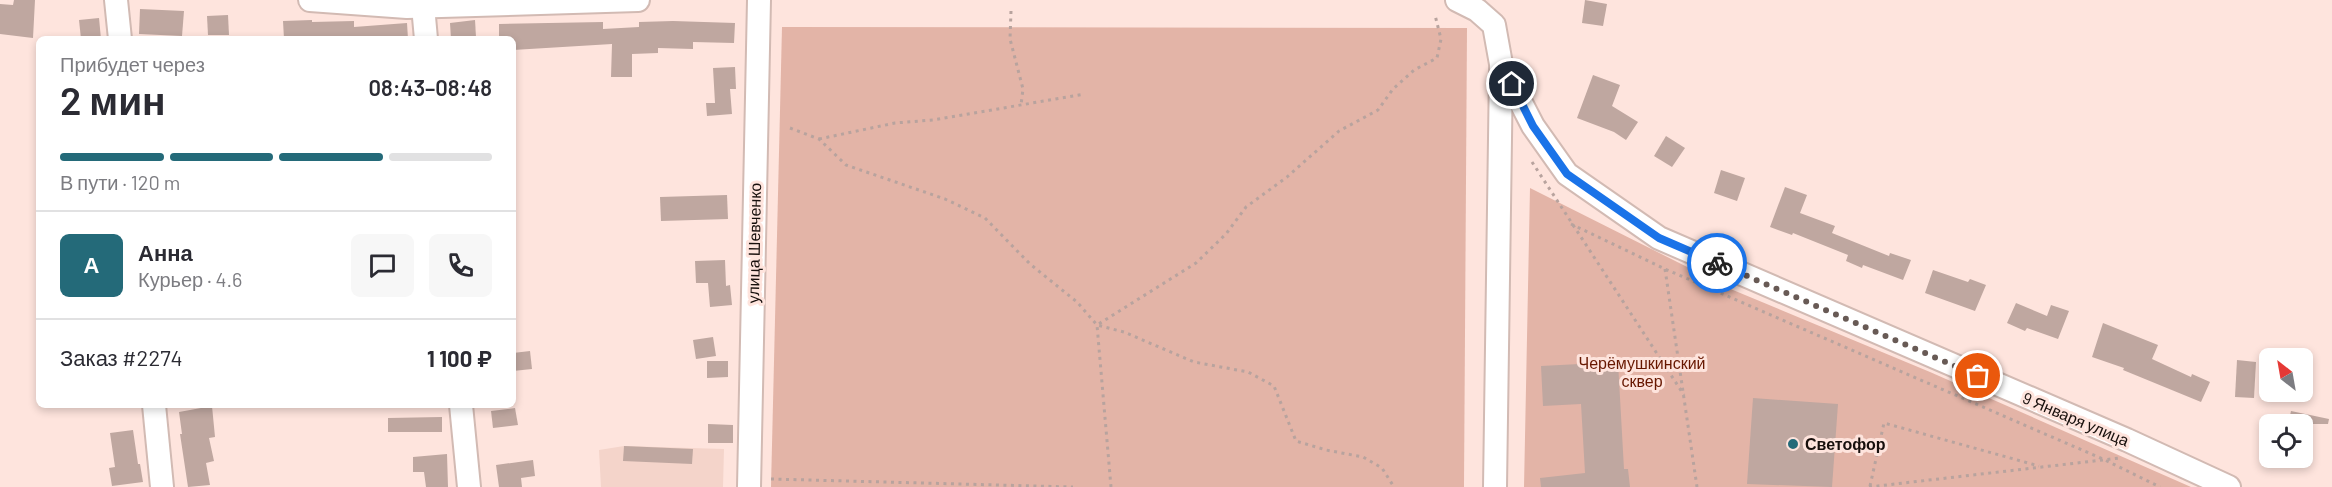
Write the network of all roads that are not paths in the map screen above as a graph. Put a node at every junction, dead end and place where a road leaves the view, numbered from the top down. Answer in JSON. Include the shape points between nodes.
{"nodes":[{"id":1,"x":116,"y":0,"type":"edge"},
{"id":2,"x":310,"y":0,"type":"edge"},
{"id":3,"x":638,"y":0,"type":"edge"},
{"id":4,"x":759,"y":0,"type":"edge"},
{"id":5,"x":1457,"y":0,"type":"edge"},
{"id":6,"x":423,"y":6,"type":"junction"},
{"id":7,"x":120,"y":36,"type":"edge"},
{"id":8,"x":426,"y":36,"type":"edge"},
{"id":9,"x":1501,"y":64,"type":"junction"},
{"id":10,"x":154,"y":408,"type":"edge"},
{"id":11,"x":461,"y":408,"type":"edge"},
{"id":12,"x":162,"y":487,"type":"edge"},
{"id":13,"x":469,"y":487,"type":"edge"},
{"id":14,"x":749,"y":487,"type":"edge"},
{"id":15,"x":1495,"y":487,"type":"edge"},
{"id":16,"x":2229,"y":487,"type":"edge"}],
"edges":[{"from":1,"to":7,"type":"street"},
{"from":2,"to":6,"type":"street"},
{"from":3,"to":6,"type":"street"},
{"from":4,"to":14,"type":"street","name":"улица Шевченко"},
{"from":5,"to":9,"type":"street","name":"9 Января улица","via":[[1494,25]]},
{"from":6,"to":8,"type":"street"},
{"from":9,"to":15,"type":"street"},
{"from":9,"to":16,"type":"street","name":"9 Января улица","via":[[1533,126],[1567,174],[1659,238]]},
{"from":10,"to":12,"type":"street"},
{"from":11,"to":13,"type":"street"}]}
